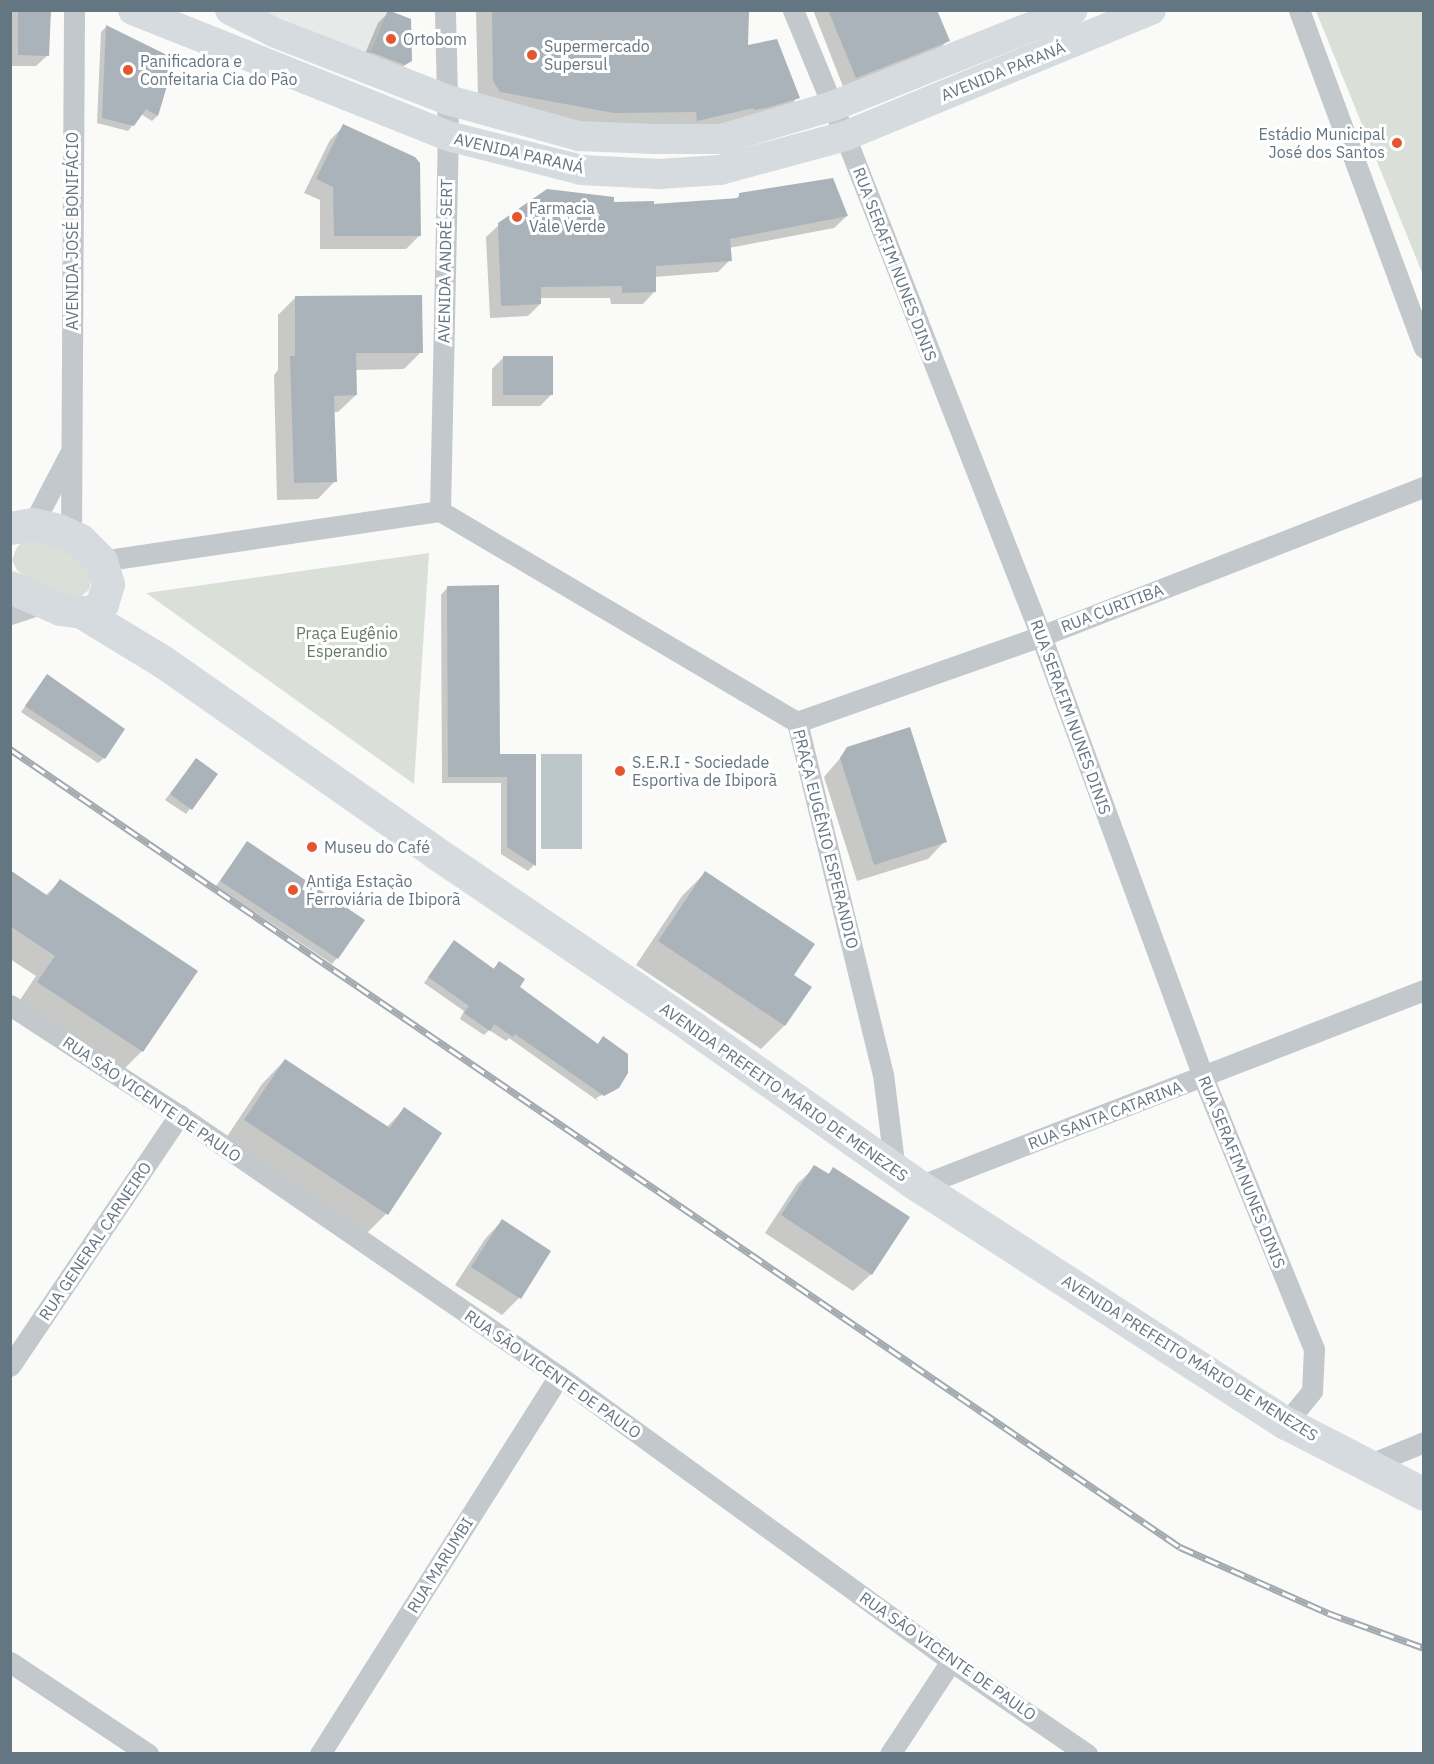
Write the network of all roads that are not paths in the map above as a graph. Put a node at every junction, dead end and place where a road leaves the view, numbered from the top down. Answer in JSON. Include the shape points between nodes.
{"nodes":[{"id":1,"x":74,"y":10,"type":"edge"},
{"id":2,"x":133,"y":10,"type":"edge"},
{"id":3,"x":230,"y":10,"type":"edge"},
{"id":4,"x":445,"y":10,"type":"edge"},
{"id":5,"x":793,"y":10,"type":"edge"},
{"id":6,"x":1073,"y":10,"type":"edge"},
{"id":7,"x":1151,"y":10,"type":"edge"},
{"id":8,"x":1299,"y":10,"type":"edge"},
{"id":9,"x":276,"y":33,"type":"junction"},
{"id":10,"x":263,"y":63,"type":"junction"},
{"id":11,"x":448,"y":100,"type":"junction"},
{"id":12,"x":833,"y":106,"type":"junction"},
{"id":13,"x":448,"y":136,"type":"junction"},
{"id":14,"x":845,"y":136,"type":"junction"},
{"id":15,"x":1424,"y":348,"type":"edge"},
{"id":16,"x":71,"y":452,"type":"junction"},
{"id":17,"x":1424,"y":486,"type":"edge"},
{"id":18,"x":440,"y":511,"type":"junction"},
{"id":19,"x":22,"y":526,"type":"edge"},
{"id":20,"x":71,"y":535,"type":"junction"},
{"id":21,"x":101,"y":561,"type":"junction"},
{"id":22,"x":10,"y":586,"type":"edge"},
{"id":23,"x":44,"y":603,"type":"junction"},
{"id":24,"x":95,"y":603,"type":"junction"},
{"id":25,"x":10,"y":614,"type":"edge"},
{"id":26,"x":1041,"y":636,"type":"junction"},
{"id":27,"x":797,"y":722,"type":"junction"},
{"id":28,"x":1424,"y":990,"type":"edge"},
{"id":29,"x":10,"y":1005,"type":"edge"},
{"id":30,"x":1203,"y":1077,"type":"junction"},
{"id":31,"x":179,"y":1115,"type":"junction"},
{"id":32,"x":907,"y":1178,"type":"junction"},
{"id":33,"x":10,"y":1366,"type":"edge"},
{"id":34,"x":559,"y":1376,"type":"junction"},
{"id":35,"x":1286,"y":1423,"type":"junction"},
{"id":36,"x":1424,"y":1442,"type":"edge"},
{"id":37,"x":1368,"y":1465,"type":"junction"},
{"id":38,"x":1424,"y":1494,"type":"edge"},
{"id":39,"x":951,"y":1661,"type":"junction"},
{"id":40,"x":10,"y":1662,"type":"edge"},
{"id":41,"x":148,"y":1754,"type":"edge"},
{"id":42,"x":320,"y":1754,"type":"edge"},
{"id":43,"x":890,"y":1754,"type":"edge"},
{"id":44,"x":1087,"y":1754,"type":"edge"}],
"edges":[{"from":1,"to":16,"type":"street","name":"AVENIDA JOSÉ BONIFÁCIO"},
{"from":2,"to":10,"type":"main road","name":"AVENIDA PARANÁ"},
{"from":3,"to":9,"type":"main road","name":"AVENIDA PARANÁ"},
{"from":4,"to":11,"type":"street","name":"AVENIDA ANDRÉ SERT"},
{"from":5,"to":12,"type":"street","name":"RUA SERAFIM NUNES DINIS"},
{"from":6,"to":12,"type":"main road","name":"AVENIDA PARANÁ"},
{"from":7,"to":14,"type":"main road","name":"AVENIDA PARANÁ"},
{"from":8,"to":15,"type":"street"},
{"from":9,"to":10,"type":"main road"},
{"from":9,"to":11,"type":"main road","name":"AVENIDA PARANÁ"},
{"from":10,"to":13,"type":"main road","name":"AVENIDA PARANÁ"},
{"from":11,"to":12,"type":"main road","name":"AVENIDA PARANÁ","via":[[579,136],[654,139],[721,139]]},
{"from":11,"to":13,"type":"street","name":"AVENIDA ANDRÉ SERT"},
{"from":12,"to":14,"type":"street","name":"RUA SERAFIM NUNES DINIS"},
{"from":13,"to":14,"type":"main road","name":"AVENIDA PARANÁ","via":[[581,170],[659,174],[720,170]]},
{"from":13,"to":18,"type":"street","name":"AVENIDA ANDRÉ SERT"},
{"from":14,"to":26,"type":"street","name":"RUA SERAFIM NUNES DINIS"},
{"from":16,"to":19,"type":"street"},
{"from":16,"to":20,"type":"street","name":"AVENIDA JOSÉ BONIFÁCIO"},
{"from":17,"to":26,"type":"street","name":"RUA CURITIBA"},
{"from":18,"to":21,"type":"street"},
{"from":18,"to":27,"type":"street","name":"PRAÇA EUGÊNIO ESPERANDIO"},
{"from":19,"to":20,"type":"main road"},
{"from":20,"to":21,"type":"main road","via":[[92,549]]},
{"from":21,"to":24,"type":"main road","via":[[108,584]]},
{"from":22,"to":23,"type":"main road","name":"AVENIDA PREFEITO MÁRIO DE MENEZES"},
{"from":23,"to":24,"type":"main road","name":"AVENIDA PREFEITO MÁRIO DE MENEZES"},
{"from":23,"to":25,"type":"street"},
{"from":24,"to":32,"type":"main road","name":"AVENIDA PREFEITO MÁRIO DE MENEZES","via":[[162,660],[423,845]]},
{"from":26,"to":27,"type":"street","name":"RUA CURITIBA"},
{"from":26,"to":30,"type":"street","name":"RUA SERAFIM NUNES DINIS"},
{"from":27,"to":32,"type":"street","name":"PRAÇA EUGÊNIO ESPERANDIO"},
{"from":28,"to":30,"type":"street","name":"RUA SANTA CATARINA"},
{"from":29,"to":31,"type":"street","name":"RUA SÃO VICENTE DE PAULO"},
{"from":30,"to":32,"type":"street","name":"RUA SANTA CATARINA"},
{"from":30,"to":35,"type":"street","name":"RUA SERAFIM NUNES DINIS","via":[[1314,1350],[1312,1390]]},
{"from":31,"to":33,"type":"street","name":"RUA GENERAL CARNEIRO"},
{"from":31,"to":34,"type":"street","name":"RUA SÃO VICENTE DE PAULO"},
{"from":32,"to":35,"type":"main road","name":"AVENIDA PREFEITO MÁRIO DE MENEZES"},
{"from":34,"to":39,"type":"street","name":"RUA SÃO VICENTE DE PAULO"},
{"from":34,"to":42,"type":"street","name":"RUA MARUMBI"},
{"from":35,"to":37,"type":"main road","name":"AVENIDA PREFEITO MÁRIO DE MENEZES"},
{"from":36,"to":37,"type":"street"},
{"from":37,"to":38,"type":"main road","name":"AVENIDA PREFEITO MÁRIO DE MENEZES"},
{"from":39,"to":43,"type":"street"},
{"from":39,"to":44,"type":"street","name":"RUA SÃO VICENTE DE PAULO"},
{"from":40,"to":41,"type":"street"}]}
